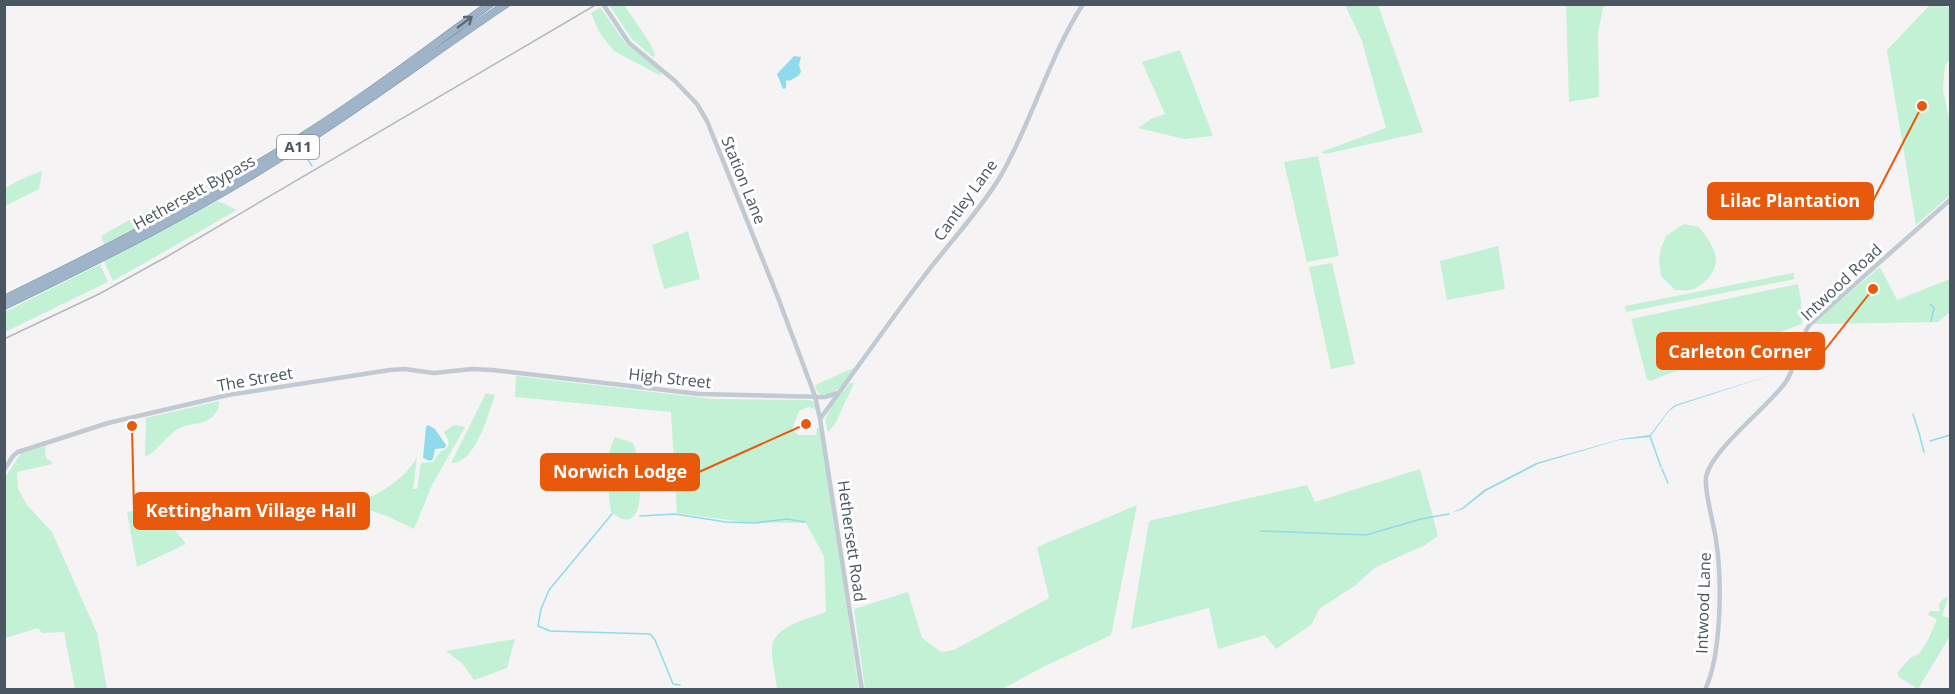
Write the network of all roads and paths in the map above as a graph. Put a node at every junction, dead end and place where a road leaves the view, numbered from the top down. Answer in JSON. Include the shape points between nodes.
{"nodes":[{"id":1,"x":490,"y":4,"type":"edge"},
{"id":2,"x":506,"y":4,"type":"edge"},
{"id":3,"x":603,"y":4,"type":"edge"},
{"id":4,"x":1083,"y":4,"type":"edge"},
{"id":5,"x":1950,"y":200,"type":"edge"},
{"id":6,"x":4,"y":299,"type":"edge"},
{"id":7,"x":4,"y":306,"type":"edge"},
{"id":8,"x":524,"y":374,"type":"joint"},
{"id":9,"x":838,"y":393,"type":"junction"},
{"id":10,"x":815,"y":396,"type":"junction"},
{"id":11,"x":820,"y":419,"type":"junction"},
{"id":12,"x":4,"y":470,"type":"edge"},
{"id":13,"x":1706,"y":481,"type":"joint"},
{"id":14,"x":862,"y":690,"type":"edge"},
{"id":15,"x":1705,"y":690,"type":"edge"}],
"edges":[{"from":6,"to":1,"type":"highway","name":"Hethersett Bypass","number":"A11","one_way":true,"via":[[145,228],[257,165],[367,94]]},
{"from":2,"to":7,"type":"highway","name":"Hethersett Bypass","number":"A11","via":[[353,111],[245,180]]},
{"from":3,"to":10,"type":"street","name":"Station Lane","via":[[629,43],[675,81],[703,113]]},
{"from":4,"to":9,"type":"street","name":"Cantley Lane","via":[[1061,42],[999,178]]},
{"from":5,"to":13,"type":"street","name":"Intwood Road","via":[[1810,324],[1789,377],[1719,454]]},
{"from":8,"to":10,"type":"street","name":"High Street","via":[[699,394]]},
{"from":8,"to":12,"type":"street","name":"The Street","via":[[404,369],[228,394],[108,423],[18,452]]},
{"from":9,"to":10,"type":"street"},
{"from":9,"to":11,"type":"street","name":"Cantley Lane"},
{"from":10,"to":11,"type":"street","name":"Hethersett Road"},
{"from":11,"to":14,"type":"street","name":"Hethersett Road"},
{"from":13,"to":15,"type":"street","name":"Intwood Lane","via":[[1717,542],[1719,596],[1714,658]]}]}
